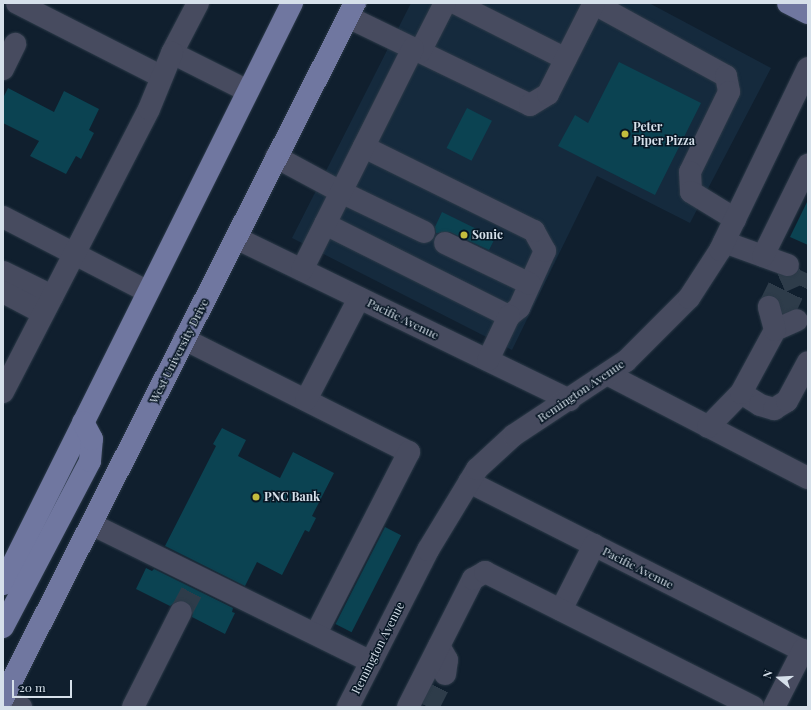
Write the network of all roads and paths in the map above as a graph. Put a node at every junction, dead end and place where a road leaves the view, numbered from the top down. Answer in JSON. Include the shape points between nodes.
{"nodes":[{"id":1,"x":17,"y":3,"type":"edge"},
{"id":2,"x":42,"y":3,"type":"edge"},
{"id":3,"x":198,"y":3,"type":"edge"},
{"id":4,"x":292,"y":3,"type":"edge"},
{"id":5,"x":445,"y":3,"type":"edge"},
{"id":6,"x":455,"y":3,"type":"edge"},
{"id":7,"x":594,"y":3,"type":"edge"},
{"id":8,"x":788,"y":3,"type":"edge"},
{"id":9,"x":351,"y":10,"type":"edge"},
{"id":10,"x":808,"y":13,"type":"edge"},
{"id":11,"x":15,"y":44,"type":"dead end"},
{"id":12,"x":417,"y":50,"type":"junction"},
{"id":13,"x":566,"y":59,"type":"junction"},
{"id":14,"x":166,"y":64,"type":"junction"},
{"id":15,"x":3,"y":68,"type":"edge"},
{"id":16,"x":808,"y":68,"type":"edge"},
{"id":17,"x":248,"y":91,"type":"junction"},
{"id":18,"x":364,"y":147,"type":"junction"},
{"id":19,"x":276,"y":157,"type":"junction"},
{"id":20,"x":808,"y":165,"type":"edge"},
{"id":21,"x":341,"y":192,"type":"junction"},
{"id":22,"x":3,"y":217,"type":"edge"},
{"id":23,"x":735,"y":219,"type":"junction"},
{"id":24,"x":325,"y":224,"type":"junction"},
{"id":25,"x":424,"y":232,"type":"dead end"},
{"id":26,"x":236,"y":238,"type":"junction"},
{"id":27,"x":724,"y":242,"type":"junction"},
{"id":28,"x":446,"y":243,"type":"dead end"},
{"id":29,"x":74,"y":253,"type":"junction"},
{"id":30,"x":763,"y":256,"type":"junction"},
{"id":31,"x":788,"y":265,"type":"dead end"},
{"id":32,"x":302,"y":270,"type":"junction"},
{"id":33,"x":3,"y":272,"type":"edge"},
{"id":34,"x":530,"y":284,"type":"junction"},
{"id":35,"x":3,"y":292,"type":"edge"},
{"id":36,"x":148,"y":292,"type":"junction"},
{"id":37,"x":359,"y":298,"type":"junction"},
{"id":38,"x":47,"y":305,"type":"junction"},
{"id":39,"x":509,"y":316,"type":"junction"},
{"id":40,"x":781,"y":318,"type":"tunnel mouth"},
{"id":41,"x":184,"y":339,"type":"junction"},
{"id":42,"x":488,"y":360,"type":"junction"},
{"id":43,"x":808,"y":362,"type":"edge"},
{"id":44,"x":607,"y":374,"type":"junction"},
{"id":45,"x":3,"y":392,"type":"edge"},
{"id":46,"x":741,"y":393,"type":"junction"},
{"id":47,"x":306,"y":400,"type":"junction"},
{"id":48,"x":570,"y":400,"type":"junction"},
{"id":49,"x":83,"y":422,"type":"junction"},
{"id":50,"x":708,"y":427,"type":"junction"},
{"id":51,"x":808,"y":478,"type":"edge"},
{"id":52,"x":469,"y":482,"type":"junction"},
{"id":53,"x":91,"y":524,"type":"junction"},
{"id":54,"x":594,"y":545,"type":"junction"},
{"id":55,"x":3,"y":584,"type":"edge"},
{"id":56,"x":561,"y":610,"type":"junction"},
{"id":57,"x":182,"y":612,"type":"tunnel mouth"},
{"id":58,"x":3,"y":627,"type":"edge"},
{"id":59,"x":316,"y":634,"type":"junction"},
{"id":60,"x":439,"y":646,"type":"junction"},
{"id":61,"x":805,"y":652,"type":"edge"},
{"id":62,"x":371,"y":662,"type":"junction"},
{"id":63,"x":445,"y":674,"type":"tunnel mouth"},
{"id":64,"x":3,"y":698,"type":"edge"},
{"id":65,"x":3,"y":702,"type":"edge"},
{"id":66,"x":21,"y":707,"type":"edge"},
{"id":67,"x":133,"y":707,"type":"edge"},
{"id":68,"x":348,"y":707,"type":"edge"},
{"id":69,"x":408,"y":707,"type":"edge"},
{"id":70,"x":753,"y":707,"type":"edge"},
{"id":71,"x":774,"y":707,"type":"edge"}],
"edges":[{"from":1,"to":14,"type":"street"},
{"from":2,"to":14,"type":"street"},
{"from":3,"to":14,"type":"street"},
{"from":4,"to":17,"type":"main road"},
{"from":5,"to":12,"type":"street"},
{"from":6,"to":13,"type":"street"},
{"from":7,"to":13,"type":"street"},
{"from":7,"to":23,"type":"street","via":[[726,76],[729,92],[690,172],[691,192]]},
{"from":8,"to":10,"type":"main road"},
{"from":9,"to":12,"type":"street"},
{"from":9,"to":19,"type":"main road","name":"West University Drive"},
{"from":11,"to":15,"type":"street"},
{"from":12,"to":13,"type":"street","via":[[530,105],[548,94]]},
{"from":12,"to":18,"type":"street"},
{"from":14,"to":17,"type":"street"},
{"from":14,"to":29,"type":"street","via":[[149,109]]},
{"from":16,"to":23,"type":"street","name":"Remington Avenue"},
{"from":17,"to":36,"type":"main road"},
{"from":18,"to":21,"type":"street"},
{"from":18,"to":34,"type":"street","via":[[534,231],[545,251]]},
{"from":19,"to":21,"type":"street"},
{"from":19,"to":26,"type":"main road","name":"West University Drive"},
{"from":20,"to":30,"type":"street"},
{"from":21,"to":24,"type":"street"},
{"from":21,"to":25,"type":"street"},
{"from":22,"to":29,"type":"street"},
{"from":23,"to":27,"type":"street","name":"Remington Avenue"},
{"from":24,"to":32,"type":"street"},
{"from":24,"to":39,"type":"street"},
{"from":26,"to":32,"type":"street","name":"Pacific Avenue"},
{"from":26,"to":41,"type":"main road","name":"West University Drive"},
{"from":27,"to":30,"type":"street"},
{"from":27,"to":44,"type":"street","name":"Remington Avenue","via":[[689,298],[626,361]]},
{"from":28,"to":34,"type":"street"},
{"from":29,"to":36,"type":"street"},
{"from":29,"to":38,"type":"street"},
{"from":30,"to":31,"type":"street"},
{"from":32,"to":37,"type":"street","name":"Pacific Avenue"},
{"from":33,"to":38,"type":"street"},
{"from":34,"to":39,"type":"street","via":[[519,308]]},
{"from":35,"to":38,"type":"street"},
{"from":36,"to":49,"type":"main road"},
{"from":37,"to":42,"type":"street","name":"Pacific Avenue"},
{"from":37,"to":47,"type":"street"},
{"from":38,"to":45,"type":"street"},
{"from":39,"to":42,"type":"street"},
{"from":40,"to":46,"type":"street"},
{"from":41,"to":47,"type":"street"},
{"from":41,"to":53,"type":"main road","name":"West University Drive"},
{"from":42,"to":48,"type":"street","name":"Pacific Avenue"},
{"from":43,"to":46,"type":"street","via":[[787,401],[774,409],[760,405]]},
{"from":44,"to":48,"type":"street","name":"Remington Avenue"},
{"from":44,"to":50,"type":"street"},
{"from":46,"to":50,"type":"street"},
{"from":47,"to":59,"type":"street","via":[[409,452]]},
{"from":48,"to":52,"type":"street","name":"Remington Avenue","via":[[514,435],[477,469]]},
{"from":49,"to":55,"type":"main road"},
{"from":49,"to":58,"type":"main road","via":[[92,439],[90,461]]},
{"from":50,"to":51,"type":"street"},
{"from":52,"to":54,"type":"street","name":"Pacific Avenue"},
{"from":52,"to":62,"type":"street","name":"Remington Avenue","via":[[428,550]]},
{"from":53,"to":59,"type":"street","via":[[196,584]]},
{"from":53,"to":64,"type":"main road","name":"West University Drive"},
{"from":54,"to":56,"type":"street"},
{"from":54,"to":61,"type":"street","name":"Pacific Avenue"},
{"from":56,"to":60,"type":"street","via":[[485,572],[473,578]]},
{"from":56,"to":70,"type":"street"},
{"from":57,"to":67,"type":"street"},
{"from":59,"to":62,"type":"street"},
{"from":60,"to":63,"type":"street","via":[[447,660]]},
{"from":60,"to":69,"type":"street"},
{"from":61,"to":71,"type":"street"},
{"from":62,"to":68,"type":"street","name":"Remington Avenue"},
{"from":65,"to":66,"type":"street"}]}
